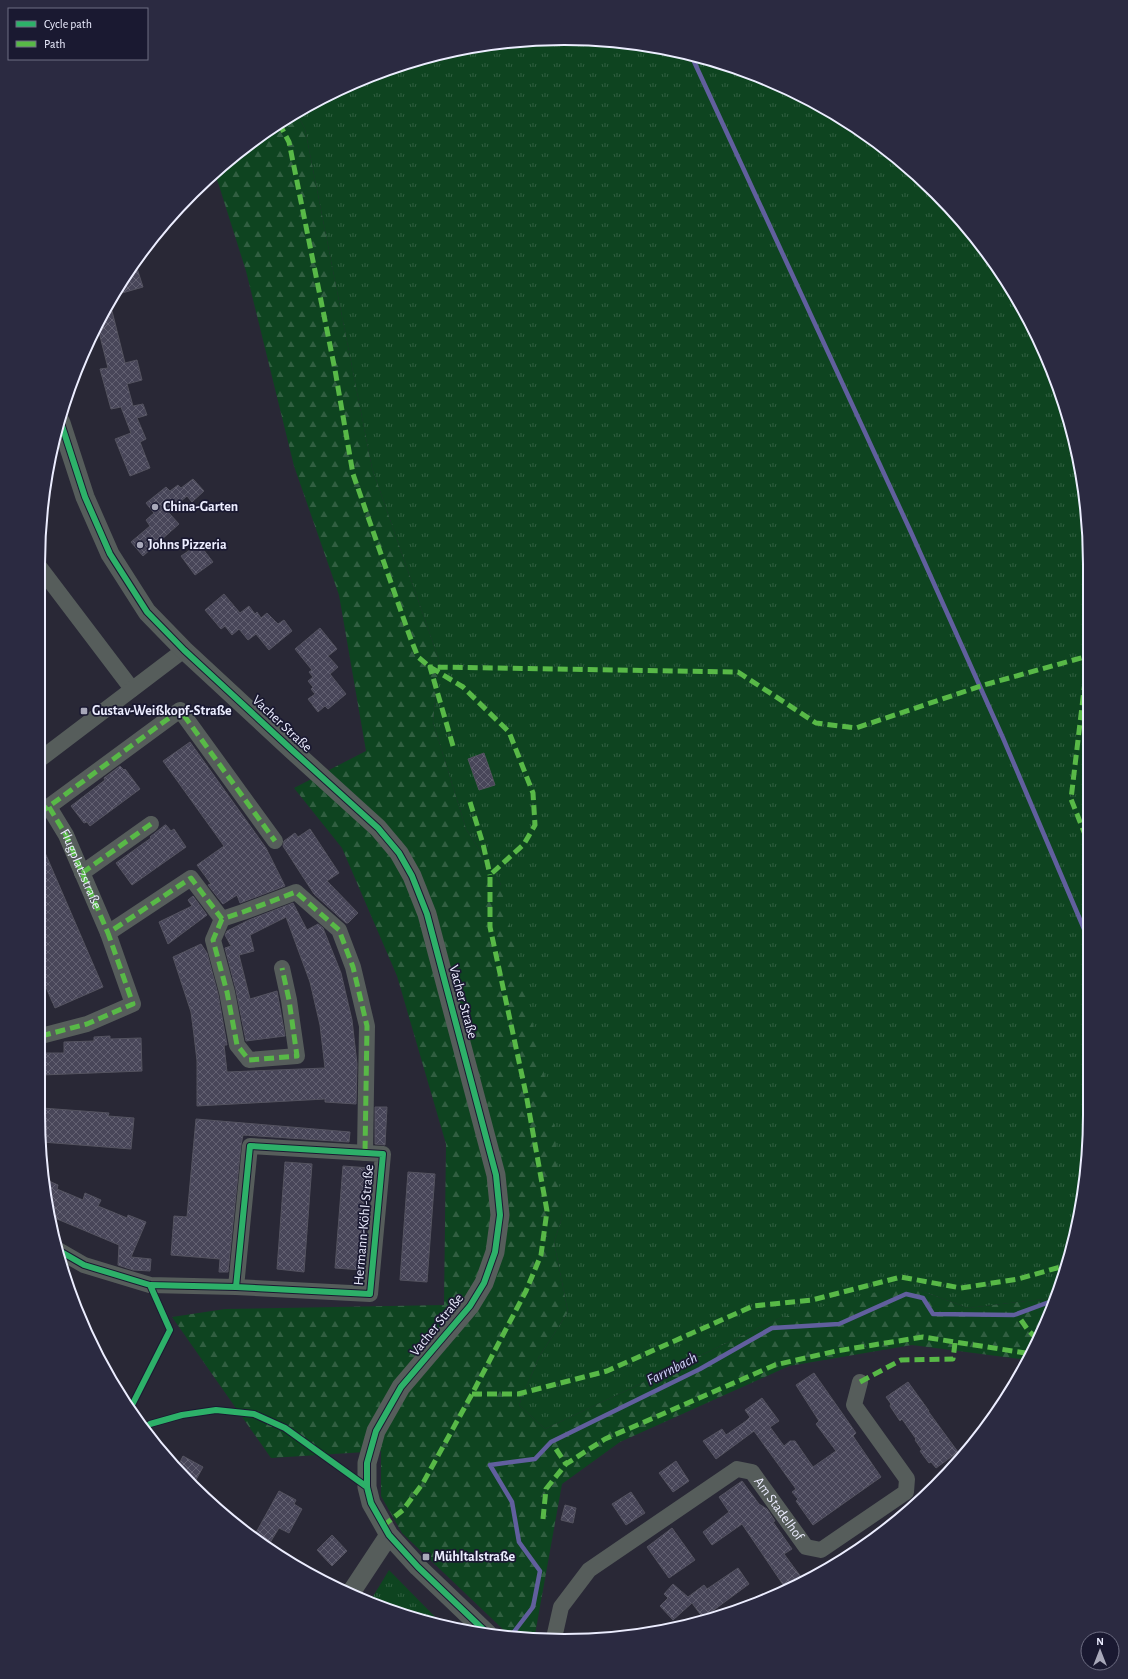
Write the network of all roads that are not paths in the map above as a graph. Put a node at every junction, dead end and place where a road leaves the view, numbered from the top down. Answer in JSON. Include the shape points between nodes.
{"nodes":[{"id":1,"x":63,"y":429,"type":"edge"},
{"id":2,"x":45,"y":574,"type":"edge"},
{"id":3,"x":184,"y":650,"type":"junction"},
{"id":4,"x":132,"y":689,"type":"junction"},
{"id":5,"x":45,"y":755,"type":"edge"},
{"id":6,"x":45,"y":810,"type":"edge"},
{"id":7,"x":151,"y":824,"type":"dead end"},
{"id":8,"x":275,"y":841,"type":"dead end"},
{"id":9,"x":82,"y":873,"type":"junction"},
{"id":10,"x":222,"y":919,"type":"junction"},
{"id":11,"x":108,"y":933,"type":"junction"},
{"id":12,"x":282,"y":968,"type":"dead end"},
{"id":13,"x":45,"y":1035,"type":"edge"},
{"id":14,"x":365,"y":1153,"type":"junction"},
{"id":15,"x":64,"y":1254,"type":"edge"},
{"id":16,"x":236,"y":1287,"type":"junction"},
{"id":17,"x":860,"y":1382,"type":"dead end"},
{"id":18,"x":389,"y":1535,"type":"junction"},
{"id":19,"x":353,"y":1589,"type":"edge"},
{"id":20,"x":481,"y":1627,"type":"edge"},
{"id":21,"x":555,"y":1634,"type":"edge"}],
"edges":[{"from":1,"to":3,"type":"street","name":"Vacher Straße","via":[[85,497],[110,554],[146,612]]},
{"from":2,"to":4,"type":"street"},
{"from":3,"to":4,"type":"street"},
{"from":3,"to":18,"type":"street","name":"Vacher Straße","via":[[378,828],[399,853],[412,876],[427,914],[496,1175],[500,1215],[495,1252],[484,1283],[470,1306],[401,1387],[376,1431],[367,1463],[367,1486],[371,1502]]},
{"from":4,"to":5,"type":"street"},
{"from":6,"to":8,"type":"street","via":[[180,710]]},
{"from":6,"to":9,"type":"street","name":"Flugplatzstraße","via":[[66,835]]},
{"from":7,"to":9,"type":"street"},
{"from":9,"to":11,"type":"street","name":"Flugplatzstraße"},
{"from":10,"to":11,"type":"street","via":[[191,878]]},
{"from":10,"to":12,"type":"street","via":[[213,940],[227,992],[237,1045],[250,1060],[298,1056]]},
{"from":10,"to":14,"type":"street","via":[[296,892],[339,930],[353,967],[367,1026]]},
{"from":11,"to":13,"type":"street","name":"Flugplatzstraße","via":[[133,1004],[87,1024]]},
{"from":14,"to":16,"type":"street","name":"Hermann-Köhl-Straße","via":[[250,1146]]},
{"from":14,"to":16,"type":"street","name":"Hermann-Köhl-Straße","via":[[383,1154],[370,1294]]},
{"from":15,"to":16,"type":"street","name":"Hermann-Köhl-Straße","via":[[84,1265],[150,1285]]},
{"from":17,"to":21,"type":"street","name":"Am Stadelhof","via":[[854,1405],[907,1479],[906,1492],[821,1550],[806,1547],[752,1472],[737,1470],[589,1570],[561,1607]]},
{"from":18,"to":19,"type":"street"},
{"from":18,"to":20,"type":"street","name":"Vacher Straße","via":[[418,1567]]}]}
